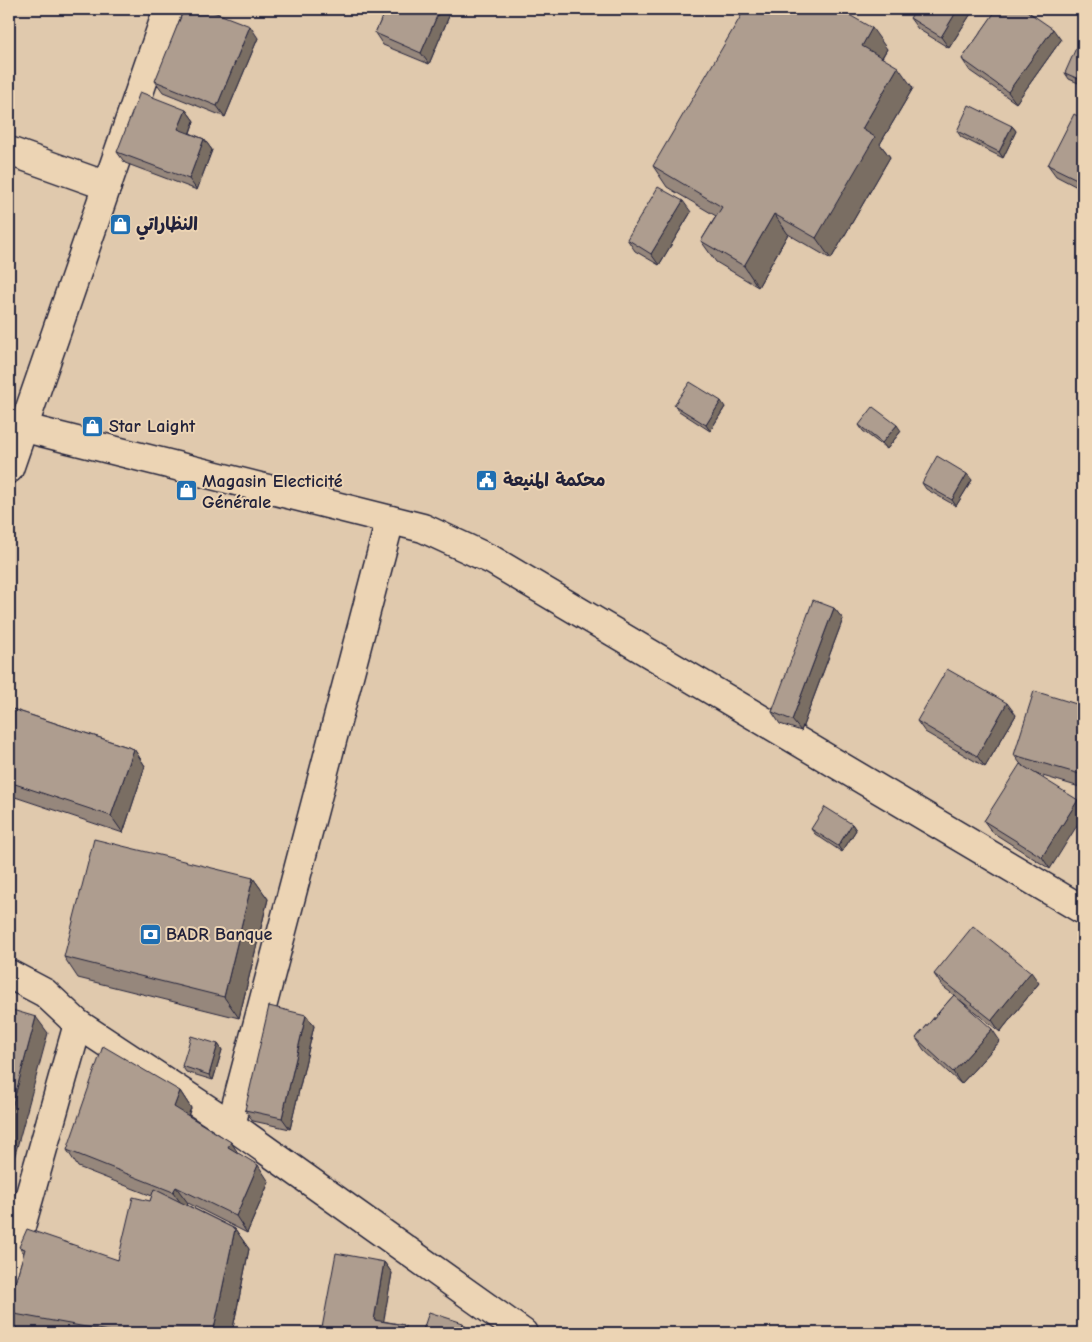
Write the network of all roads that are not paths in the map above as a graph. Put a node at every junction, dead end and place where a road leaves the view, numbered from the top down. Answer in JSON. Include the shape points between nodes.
{"nodes":[{"id":1,"x":168,"y":9,"type":"edge"},
{"id":2,"x":9,"y":151,"type":"edge"},
{"id":3,"x":107,"y":186,"type":"junction"},
{"id":4,"x":16,"y":426,"type":"edge"},
{"id":5,"x":9,"y":469,"type":"edge"},
{"id":6,"x":390,"y":520,"type":"junction"},
{"id":7,"x":1083,"y":910,"type":"edge"},
{"id":8,"x":9,"y":974,"type":"edge"},
{"id":9,"x":78,"y":1024,"type":"junction"},
{"id":10,"x":231,"y":1125,"type":"junction"},
{"id":11,"x":9,"y":1269,"type":"edge"},
{"id":12,"x":523,"y":1333,"type":"edge"}],
"edges":[{"from":1,"to":3,"type":"street"},
{"from":2,"to":3,"type":"street"},
{"from":3,"to":4,"type":"street"},
{"from":4,"to":5,"type":"street"},
{"from":4,"to":6,"type":"street"},
{"from":6,"to":7,"type":"street","via":[[423,528],[492,560]]},
{"from":6,"to":10,"type":"street"},
{"from":8,"to":9,"type":"street","via":[[45,993]]},
{"from":9,"to":10,"type":"street"},
{"from":9,"to":11,"type":"street"},
{"from":10,"to":12,"type":"street"}]}
